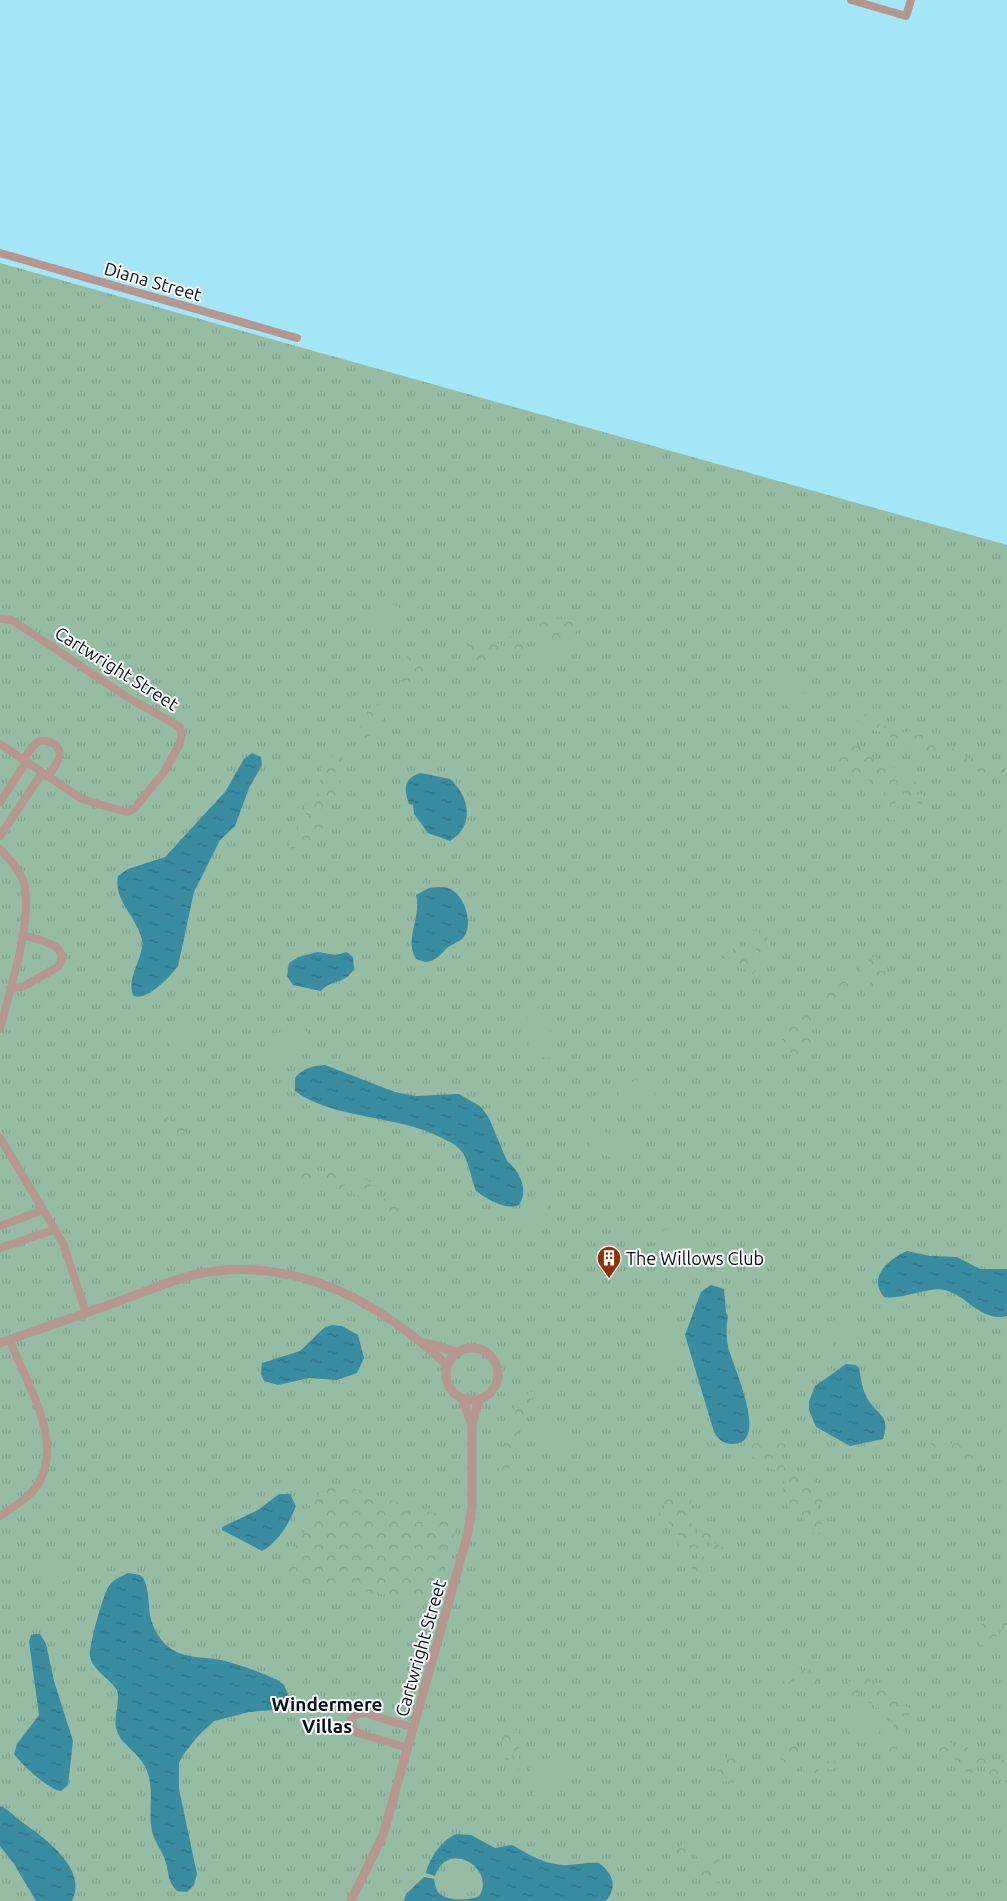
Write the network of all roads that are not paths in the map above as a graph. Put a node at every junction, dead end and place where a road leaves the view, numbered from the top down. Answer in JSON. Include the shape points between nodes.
{"nodes":[{"id":1,"x":851,"y":0,"type":"edge"},
{"id":2,"x":911,"y":0,"type":"edge"},
{"id":3,"x":0,"y":253,"type":"edge"},
{"id":4,"x":297,"y":338,"type":"dead end"},
{"id":5,"x":0,"y":618,"type":"edge"},
{"id":6,"x":0,"y":744,"type":"edge"},
{"id":7,"x":25,"y":761,"type":"junction"},
{"id":8,"x":45,"y":775,"type":"junction"},
{"id":9,"x":0,"y":802,"type":"edge"},
{"id":10,"x":0,"y":836,"type":"edge"},
{"id":11,"x":0,"y":849,"type":"edge"},
{"id":12,"x":22,"y":935,"type":"junction"},
{"id":13,"x":10,"y":988,"type":"junction"},
{"id":14,"x":0,"y":1028,"type":"edge"},
{"id":15,"x":0,"y":1138,"type":"edge"},
{"id":16,"x":43,"y":1210,"type":"junction"},
{"id":17,"x":0,"y":1226,"type":"edge"},
{"id":18,"x":54,"y":1230,"type":"junction"},
{"id":19,"x":0,"y":1248,"type":"edge"},
{"id":20,"x":86,"y":1312,"type":"junction"},
{"id":21,"x":10,"y":1340,"type":"junction"},
{"id":22,"x":419,"y":1340,"type":"junction"},
{"id":23,"x":0,"y":1343,"type":"edge"},
{"id":24,"x":457,"y":1352,"type":"junction"},
{"id":25,"x":447,"y":1365,"type":"junction"},
{"id":26,"x":462,"y":1398,"type":"junction"},
{"id":27,"x":479,"y":1399,"type":"junction"},
{"id":28,"x":472,"y":1424,"type":"junction"},
{"id":29,"x":0,"y":1516,"type":"edge"},
{"id":30,"x":414,"y":1728,"type":"junction"},
{"id":31,"x":408,"y":1748,"type":"junction"},
{"id":32,"x":351,"y":1901,"type":"edge"}],
"edges":[{"from":1,"to":2,"type":"street","via":[[906,16]]},
{"from":3,"to":4,"type":"street","name":"Diana Street"},
{"from":5,"to":8,"type":"street","name":"Cartwright Street","via":[[12,620],[127,698],[180,727],[179,745],[164,772],[130,811],[82,799]]},
{"from":6,"to":7,"type":"street","name":"Cartwright Street"},
{"from":7,"to":8,"type":"street","name":"Cartwright Street"},
{"from":7,"to":8,"type":"street","via":[[37,742],[43,740],[56,745],[60,758]]},
{"from":7,"to":9,"type":"street"},
{"from":8,"to":10,"type":"street"},
{"from":11,"to":12,"type":"street","via":[[15,865],[23,880],[26,911]]},
{"from":12,"to":13,"type":"street"},
{"from":12,"to":13,"type":"street","via":[[56,946],[62,962],[22,986]]},
{"from":13,"to":14,"type":"street"},
{"from":15,"to":16,"type":"street"},
{"from":16,"to":17,"type":"street"},
{"from":16,"to":18,"type":"street"},
{"from":18,"to":19,"type":"street"},
{"from":18,"to":20,"type":"street","via":[[63,1243]]},
{"from":20,"to":21,"type":"street"},
{"from":20,"to":22,"type":"street","via":[[187,1276],[215,1271],[274,1270],[320,1282],[353,1296]]},
{"from":21,"to":23,"type":"street"},
{"from":21,"to":29,"type":"street","via":[[44,1427],[48,1457],[36,1487]]},
{"from":22,"to":24,"type":"street"},
{"from":22,"to":25,"type":"street"},
{"from":24,"to":25,"type":"street"},
{"from":24,"to":27,"type":"street","via":[[479,1349],[496,1363],[496,1385]]},
{"from":25,"to":26,"type":"street","via":[[448,1385]]},
{"from":26,"to":27,"type":"street"},
{"from":26,"to":28,"type":"street","name":"Cartwright Street"},
{"from":27,"to":28,"type":"street","name":"Cartwright Street"},
{"from":28,"to":30,"type":"street","name":"Cartwright Street","via":[[471,1522]]},
{"from":30,"to":31,"type":"street","name":"Cartwright Street"},
{"from":30,"to":31,"type":"street","via":[[364,1713],[356,1714],[351,1721],[352,1729],[360,1734]]},
{"from":31,"to":32,"type":"street","name":"Cartwright Street","via":[[383,1835]]}]}
